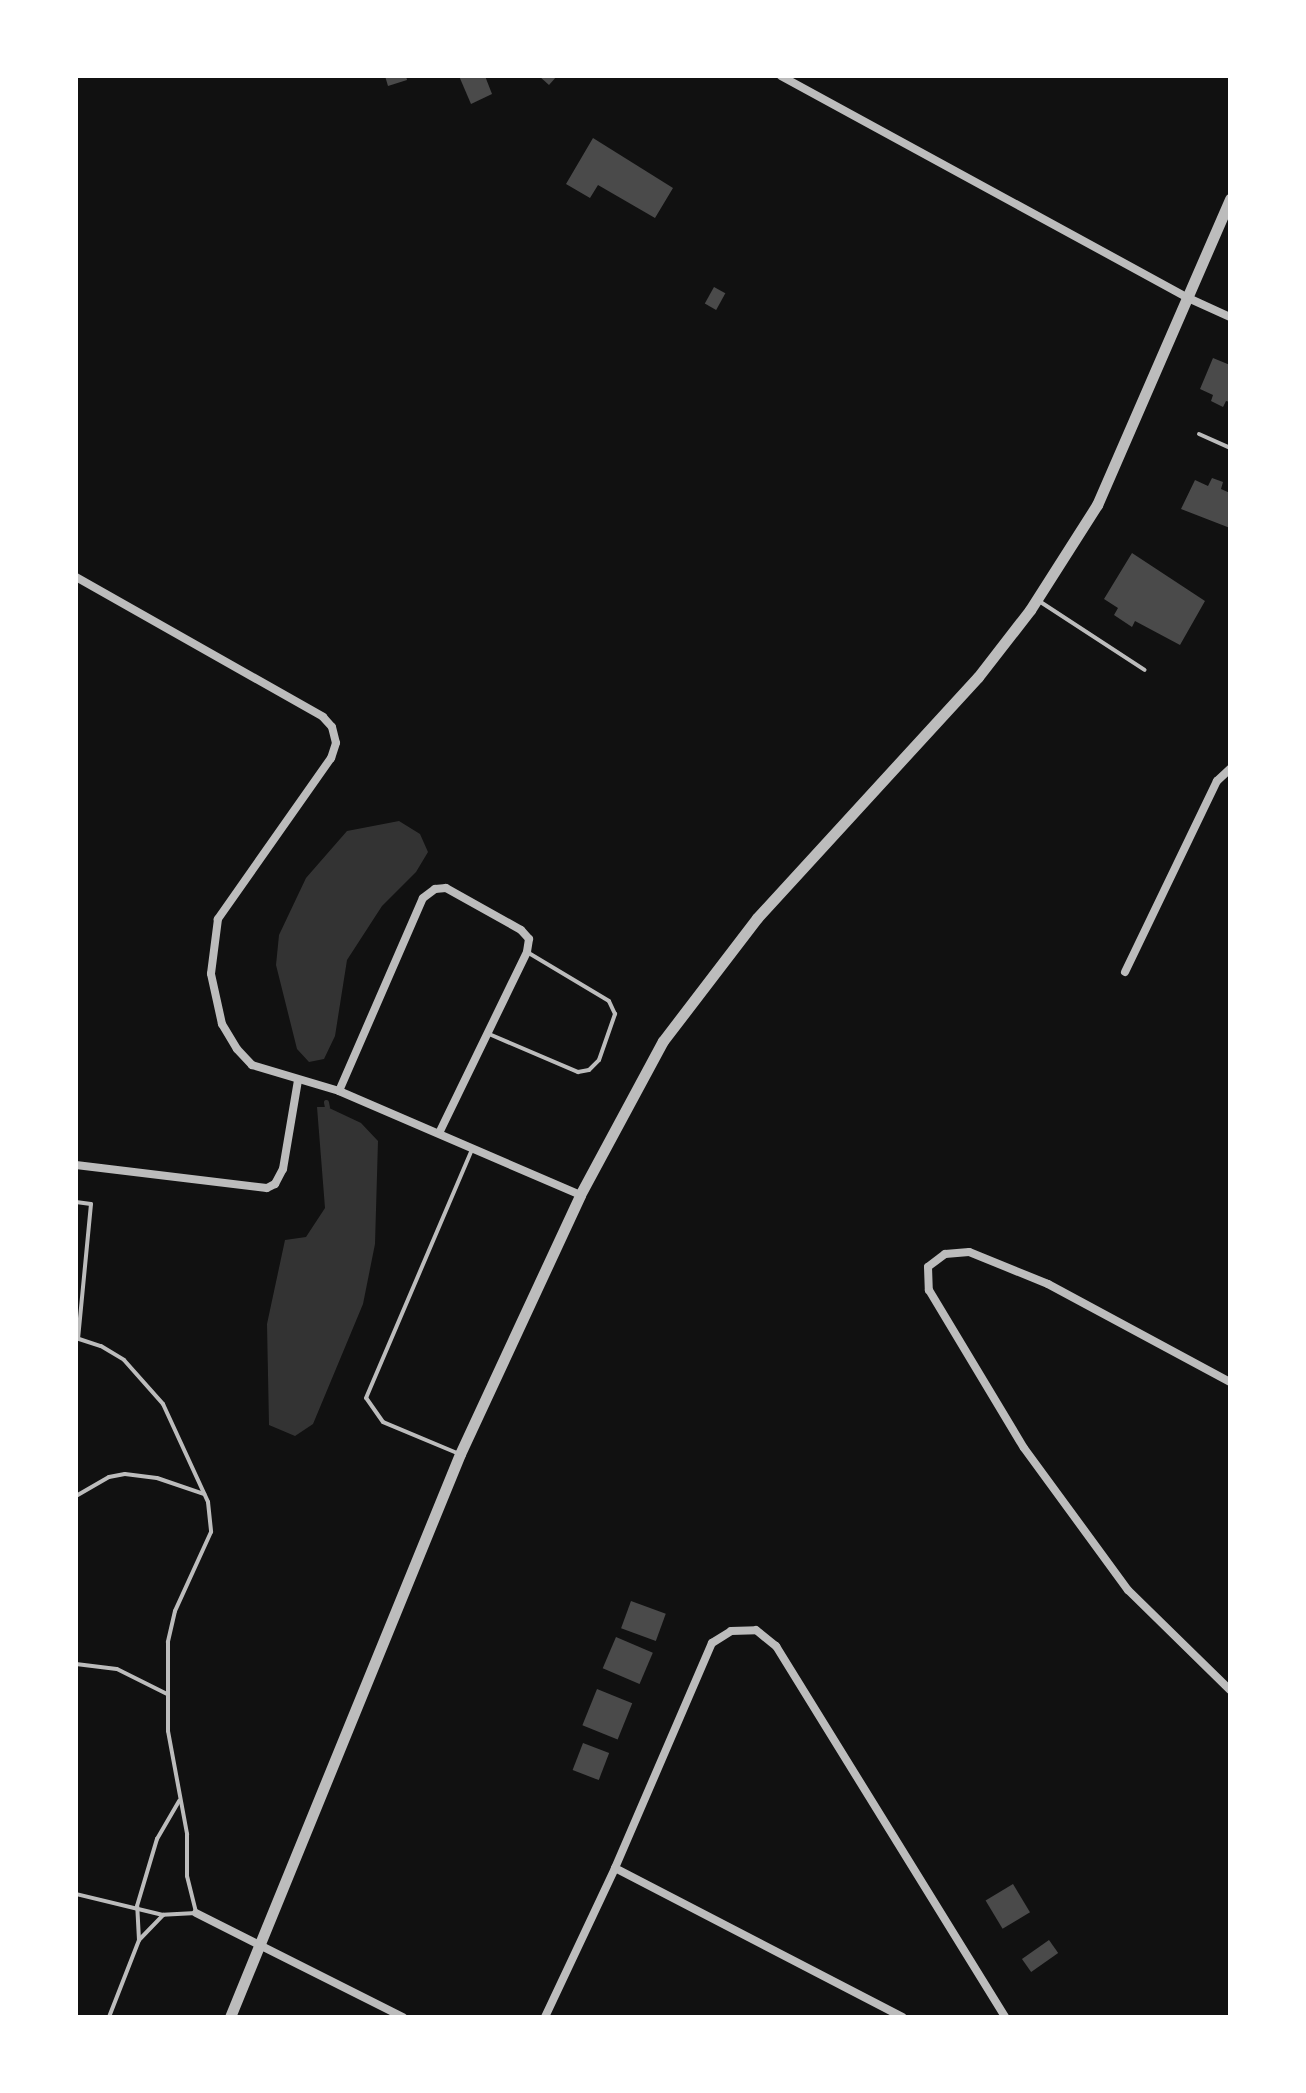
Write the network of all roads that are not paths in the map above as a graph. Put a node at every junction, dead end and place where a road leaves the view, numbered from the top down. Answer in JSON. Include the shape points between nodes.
{"nodes":[{"id":1,"x":781,"y":76,"type":"edge"},
{"id":2,"x":1230,"y":199,"type":"edge"},
{"id":3,"x":1186,"y":297,"type":"junction"},
{"id":4,"x":1230,"y":317,"type":"edge"},
{"id":5,"x":1199,"y":434,"type":"dead end"},
{"id":6,"x":1230,"y":448,"type":"edge"},
{"id":7,"x":76,"y":577,"type":"edge"},
{"id":8,"x":1037,"y":600,"type":"junction"},
{"id":9,"x":1145,"y":670,"type":"dead end"},
{"id":10,"x":1230,"y":769,"type":"edge"},
{"id":11,"x":527,"y":952,"type":"junction"},
{"id":12,"x":1125,"y":972,"type":"dead end"},
{"id":13,"x":487,"y":1033,"type":"junction"},
{"id":14,"x":298,"y":1080,"type":"junction"},
{"id":15,"x":339,"y":1091,"type":"junction"},
{"id":16,"x":440,"y":1131,"type":"junction"},
{"id":17,"x":472,"y":1149,"type":"junction"},
{"id":18,"x":76,"y":1165,"type":"edge"},
{"id":19,"x":580,"y":1195,"type":"junction"},
{"id":20,"x":76,"y":1202,"type":"edge"},
{"id":21,"x":77,"y":1338,"type":"edge"},
{"id":22,"x":1230,"y":1382,"type":"edge"},
{"id":23,"x":460,"y":1454,"type":"junction"},
{"id":24,"x":204,"y":1494,"type":"junction"},
{"id":25,"x":76,"y":1496,"type":"edge"},
{"id":26,"x":76,"y":1664,"type":"edge"},
{"id":27,"x":1230,"y":1690,"type":"edge"},
{"id":28,"x":168,"y":1695,"type":"junction"},
{"id":29,"x":180,"y":1799,"type":"junction"},
{"id":30,"x":615,"y":1868,"type":"junction"},
{"id":31,"x":76,"y":1894,"type":"edge"},
{"id":32,"x":137,"y":1906,"type":"junction"},
{"id":33,"x":196,"y":1913,"type":"junction"},
{"id":34,"x":163,"y":1915,"type":"junction"},
{"id":35,"x":139,"y":1940,"type":"junction"},
{"id":36,"x":259,"y":1943,"type":"junction"},
{"id":37,"x":109,"y":2017,"type":"edge"},
{"id":38,"x":230,"y":2017,"type":"edge"},
{"id":39,"x":403,"y":2017,"type":"edge"},
{"id":40,"x":545,"y":2017,"type":"edge"},
{"id":41,"x":903,"y":2017,"type":"edge"},
{"id":42,"x":1005,"y":2017,"type":"edge"}],
"edges":[{"from":1,"to":3,"type":"street"},
{"from":2,"to":3,"type":"street"},
{"from":3,"to":4,"type":"street"},
{"from":3,"to":8,"type":"street","via":[[1097,505]]},
{"from":5,"to":6,"type":"lane"},
{"from":7,"to":14,"type":"street","via":[[323,717],[332,727],[336,743],[331,758],[218,919],[211,974],[222,1024],[237,1049],[252,1065]]},
{"from":8,"to":9,"type":"lane"},
{"from":8,"to":19,"type":"street","via":[[978,677],[757,918],[663,1041]]},
{"from":10,"to":12,"type":"street","via":[[1217,781]]},
{"from":11,"to":13,"type":"street"},
{"from":11,"to":13,"type":"lane","via":[[609,1001],[615,1014],[599,1060],[578,1072]]},
{"from":11,"to":15,"type":"street","via":[[529,939],[521,930],[446,888],[435,889],[423,898]]},
{"from":13,"to":16,"type":"street"},
{"from":14,"to":15,"type":"street"},
{"from":14,"to":18,"type":"street","via":[[283,1169],[267,1188]]},
{"from":15,"to":16,"type":"street"},
{"from":16,"to":17,"type":"street"},
{"from":17,"to":19,"type":"street"},
{"from":17,"to":23,"type":"lane","via":[[366,1398],[383,1422]]},
{"from":19,"to":23,"type":"street"},
{"from":20,"to":21,"type":"lane","via":[[91,1204]]},
{"from":21,"to":24,"type":"lane","via":[[124,1360],[163,1404]]},
{"from":22,"to":27,"type":"street","via":[[1048,1284],[969,1252],[945,1254],[928,1267],[929,1290],[1024,1448],[1128,1590]]},
{"from":23,"to":36,"type":"street"},
{"from":24,"to":25,"type":"lane","via":[[125,1474]]},
{"from":24,"to":28,"type":"lane","via":[[211,1532],[175,1611],[168,1642]]},
{"from":26,"to":28,"type":"lane","via":[[117,1669]]},
{"from":28,"to":29,"type":"lane","via":[[168,1731]]},
{"from":29,"to":32,"type":"lane","via":[[157,1839]]},
{"from":29,"to":33,"type":"lane"},
{"from":30,"to":40,"type":"street"},
{"from":30,"to":41,"type":"street"},
{"from":30,"to":42,"type":"street","via":[[712,1643],[731,1631],[756,1630],[776,1646]]},
{"from":31,"to":32,"type":"lane"},
{"from":32,"to":34,"type":"lane"},
{"from":32,"to":35,"type":"lane"},
{"from":33,"to":34,"type":"lane"},
{"from":33,"to":36,"type":"street"},
{"from":34,"to":35,"type":"lane"},
{"from":35,"to":37,"type":"lane"},
{"from":36,"to":38,"type":"street"},
{"from":36,"to":39,"type":"street"}]}
